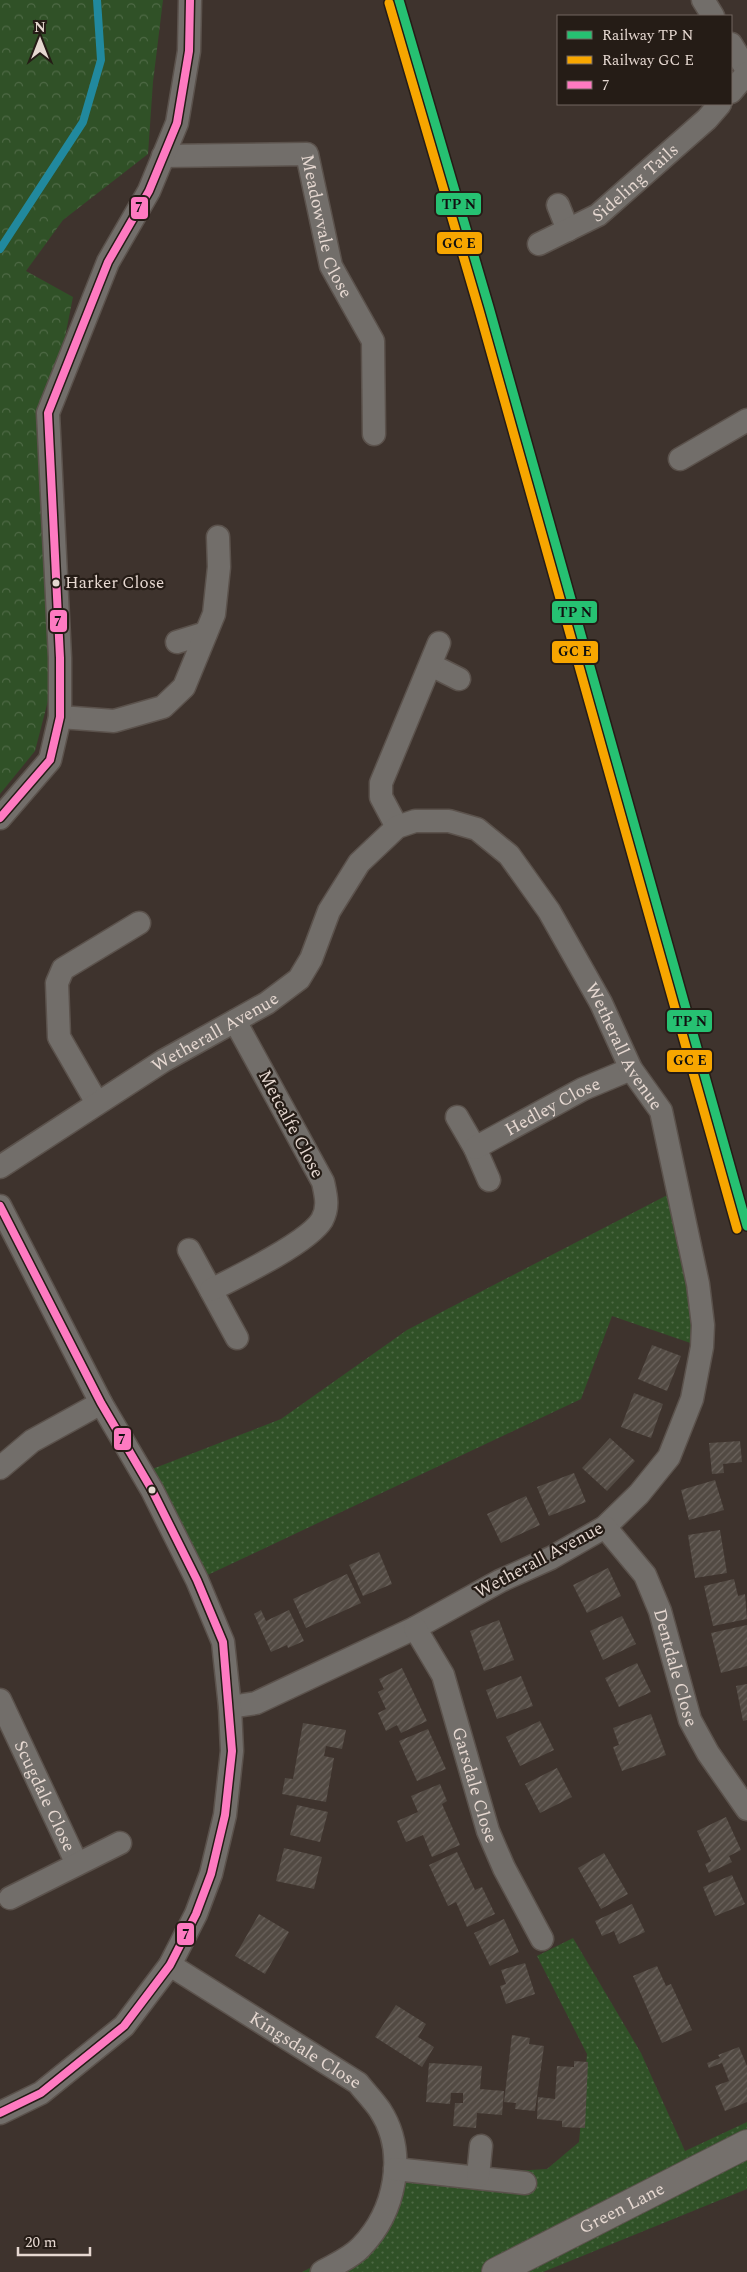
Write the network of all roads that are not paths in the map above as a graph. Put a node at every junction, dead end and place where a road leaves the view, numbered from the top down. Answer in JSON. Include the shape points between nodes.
{"nodes":[{"id":1,"x":190,"y":0,"type":"edge"},
{"id":2,"x":703,"y":0,"type":"edge"},
{"id":3,"x":713,"y":15,"type":"edge"},
{"id":4,"x":732,"y":46,"type":"edge"},
{"id":5,"x":747,"y":72,"type":"edge"},
{"id":6,"x":732,"y":91,"type":"edge"},
{"id":7,"x":719,"y":105,"type":"edge"},
{"id":8,"x":162,"y":156,"type":"junction"},
{"id":9,"x":558,"y":205,"type":"dead end"},
{"id":10,"x":568,"y":230,"type":"junction"},
{"id":11,"x":539,"y":244,"type":"dead end"},
{"id":12,"x":747,"y":420,"type":"edge"},
{"id":13,"x":374,"y":434,"type":"dead end"},
{"id":14,"x":680,"y":459,"type":"dead end"},
{"id":15,"x":218,"y":537,"type":"dead end"},
{"id":16,"x":206,"y":633,"type":"junction"},
{"id":17,"x":176,"y":642,"type":"dead end"},
{"id":18,"x":439,"y":643,"type":"dead end"},
{"id":19,"x":431,"y":665,"type":"junction"},
{"id":20,"x":459,"y":679,"type":"dead end"},
{"id":21,"x":60,"y":718,"type":"junction"},
{"id":22,"x":0,"y":818,"type":"edge"},
{"id":23,"x":397,"y":827,"type":"junction"},
{"id":24,"x":139,"y":923,"type":"dead end"},
{"id":25,"x":235,"y":1021,"type":"junction"},
{"id":26,"x":631,"y":1069,"type":"junction"},
{"id":27,"x":97,"y":1103,"type":"junction"},
{"id":28,"x":457,"y":1117,"type":"dead end"},
{"id":29,"x":475,"y":1148,"type":"junction"},
{"id":30,"x":0,"y":1167,"type":"edge"},
{"id":31,"x":489,"y":1180,"type":"dead end"},
{"id":32,"x":0,"y":1206,"type":"edge"},
{"id":33,"x":189,"y":1250,"type":"dead end"},
{"id":34,"x":211,"y":1290,"type":"junction"},
{"id":35,"x":237,"y":1338,"type":"dead end"},
{"id":36,"x":100,"y":1403,"type":"junction"},
{"id":37,"x":0,"y":1468,"type":"edge"},
{"id":38,"x":605,"y":1527,"type":"junction"},
{"id":39,"x":415,"y":1628,"type":"junction"},
{"id":40,"x":0,"y":1700,"type":"edge"},
{"id":41,"x":230,"y":1707,"type":"junction"},
{"id":42,"x":747,"y":1809,"type":"edge"},
{"id":43,"x":120,"y":1844,"type":"dead end"},
{"id":44,"x":78,"y":1864,"type":"junction"},
{"id":45,"x":10,"y":1898,"type":"dead end"},
{"id":46,"x":542,"y":1939,"type":"dead end"},
{"id":47,"x":170,"y":1965,"type":"junction"},
{"id":48,"x":0,"y":2112,"type":"edge"},
{"id":49,"x":747,"y":2144,"type":"edge"},
{"id":50,"x":481,"y":2146,"type":"dead end"},
{"id":51,"x":395,"y":2170,"type":"junction"},
{"id":52,"x":478,"y":2176,"type":"junction"},
{"id":53,"x":525,"y":2183,"type":"dead end"},
{"id":54,"x":322,"y":2272,"type":"edge"},
{"id":55,"x":496,"y":2272,"type":"edge"}],
"edges":[{"from":1,"to":8,"type":"street","via":[[189,51],[176,123]]},
{"from":2,"to":3,"type":"street"},
{"from":4,"to":5,"type":"street"},
{"from":5,"to":6,"type":"street"},
{"from":7,"to":10,"type":"street","name":"Sideling Tails","via":[[598,215]]},
{"from":8,"to":13,"type":"street","name":"Meadowvale Close","via":[[307,154],[331,266],[373,342]]},
{"from":8,"to":21,"type":"street","via":[[149,191],[108,262],[48,413]]},
{"from":9,"to":10,"type":"street"},
{"from":10,"to":11,"type":"street","name":"Sideling Tails"},
{"from":12,"to":14,"type":"street"},
{"from":15,"to":16,"type":"street","via":[[219,567],[214,614]]},
{"from":16,"to":17,"type":"street"},
{"from":16,"to":21,"type":"street","via":[[184,688],[163,707],[114,721]]},
{"from":18,"to":19,"type":"street"},
{"from":19,"to":20,"type":"street"},
{"from":19,"to":23,"type":"street","via":[[381,783],[381,797]]},
{"from":21,"to":22,"type":"street","via":[[50,760]]},
{"from":23,"to":25,"type":"street","name":"Wetherall Avenue","via":[[359,863],[329,911],[311,959],[299,979],[267,1003]]},
{"from":23,"to":26,"type":"street","name":"Wetherall Avenue","via":[[415,821],[449,821],[477,829],[509,855],[549,911],[602,1003]]},
{"from":24,"to":27,"type":"street","via":[[63,969],[57,983],[59,1037]]},
{"from":25,"to":27,"type":"street","name":"Wetherall Avenue"},
{"from":25,"to":34,"type":"street","name":"Metcalfe Close","via":[[323,1182],[327,1202],[321,1220],[301,1238]]},
{"from":26,"to":29,"type":"street","name":"Hedley Close","via":[[583,1089]]},
{"from":26,"to":38,"type":"street","name":"Wetherall Avenue","via":[[661,1111],[698,1284],[702,1332],[692,1399],[669,1458]]},
{"from":27,"to":30,"type":"street","name":"Wetherall Avenue"},
{"from":28,"to":29,"type":"street"},
{"from":29,"to":31,"type":"street"},
{"from":32,"to":36,"type":"street"},
{"from":33,"to":34,"type":"street"},
{"from":34,"to":35,"type":"street"},
{"from":36,"to":37,"type":"street","via":[[32,1441]]},
{"from":36,"to":41,"type":"street","via":[[152,1490],[197,1580],[223,1642]]},
{"from":38,"to":39,"type":"street","name":"Wetherall Avenue"},
{"from":38,"to":42,"type":"street","name":"Dentdale Close","via":[[645,1575],[660,1611],[690,1720],[708,1753]]},
{"from":39,"to":41,"type":"street","name":"Wetherall Avenue","via":[[256,1703]]},
{"from":39,"to":46,"type":"street","name":"Garsdale Close","via":[[443,1675],[488,1831]]},
{"from":40,"to":44,"type":"street","name":"Scugdale Close"},
{"from":41,"to":47,"type":"street","via":[[232,1751],[225,1815],[211,1874],[196,1914]]},
{"from":43,"to":44,"type":"street","name":"Scugdale Close"},
{"from":44,"to":45,"type":"street","name":"Scugdale Close"},
{"from":47,"to":48,"type":"street","via":[[124,2026],[41,2093]]},
{"from":47,"to":51,"type":"street","name":"Kingsdale Close","via":[[358,2083],[380,2111],[394,2143]]},
{"from":49,"to":55,"type":"main road","name":"Green Lane"},
{"from":50,"to":52,"type":"street"},
{"from":51,"to":52,"type":"street"},
{"from":51,"to":54,"type":"street","name":"Kingsdale Close","via":[[390,2201],[379,2226],[360,2249]]},
{"from":52,"to":53,"type":"street"}]}
